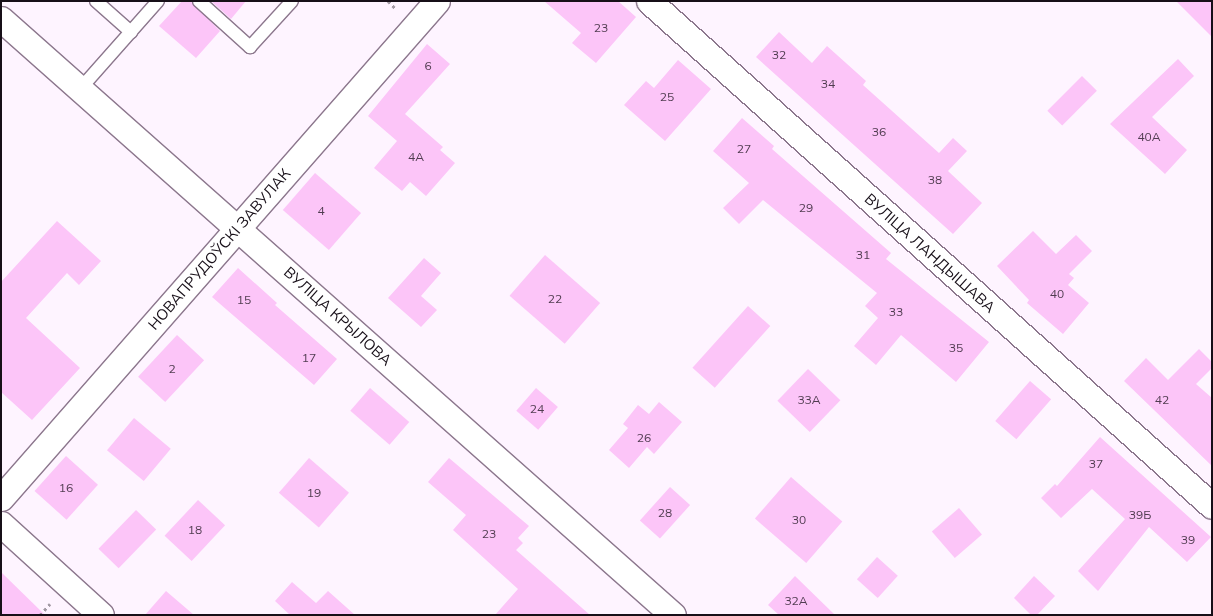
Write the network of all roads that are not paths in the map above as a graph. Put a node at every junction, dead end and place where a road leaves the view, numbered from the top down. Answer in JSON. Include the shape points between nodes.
{"nodes":[{"id":1,"x":96,"y":1,"type":"edge"},
{"id":2,"x":158,"y":1,"type":"edge"},
{"id":3,"x":200,"y":1,"type":"edge"},
{"id":4,"x":292,"y":1,"type":"edge"},
{"id":5,"x":437,"y":1,"type":"edge"},
{"id":6,"x":649,"y":1,"type":"edge"},
{"id":7,"x":1,"y":19,"type":"edge"},
{"id":8,"x":131,"y":32,"type":"junction"},
{"id":9,"x":81,"y":88,"type":"junction"},
{"id":10,"x":239,"y":227,"type":"junction"},
{"id":11,"x":1,"y":498,"type":"edge"},
{"id":12,"x":1212,"y":506,"type":"edge"},
{"id":13,"x":1,"y":524,"type":"edge"},
{"id":14,"x":101,"y":615,"type":"edge"},
{"id":15,"x":673,"y":615,"type":"edge"}],
"edges":[{"from":1,"to":8,"type":"lane"},
{"from":2,"to":8,"type":"lane"},
{"from":3,"to":4,"type":"lane","via":[[250,47]]},
{"from":5,"to":10,"type":"street","name":"НОВАПРУДОЎСКІ ЗАВУЛАК"},
{"from":6,"to":12,"type":"street","name":"ВУЛІЦА ЛАНДЫШАВА"},
{"from":7,"to":9,"type":"street","name":"ВУЛІЦА КРЫЛОВА"},
{"from":8,"to":9,"type":"lane"},
{"from":9,"to":10,"type":"street","name":"ВУЛІЦА КРЫЛОВА"},
{"from":10,"to":11,"type":"street","name":"НОВАПРУДОЎСКІ ЗАВУЛАК"},
{"from":10,"to":15,"type":"street","name":"ВУЛІЦА КРЫЛОВА"},
{"from":13,"to":14,"type":"street"}]}
